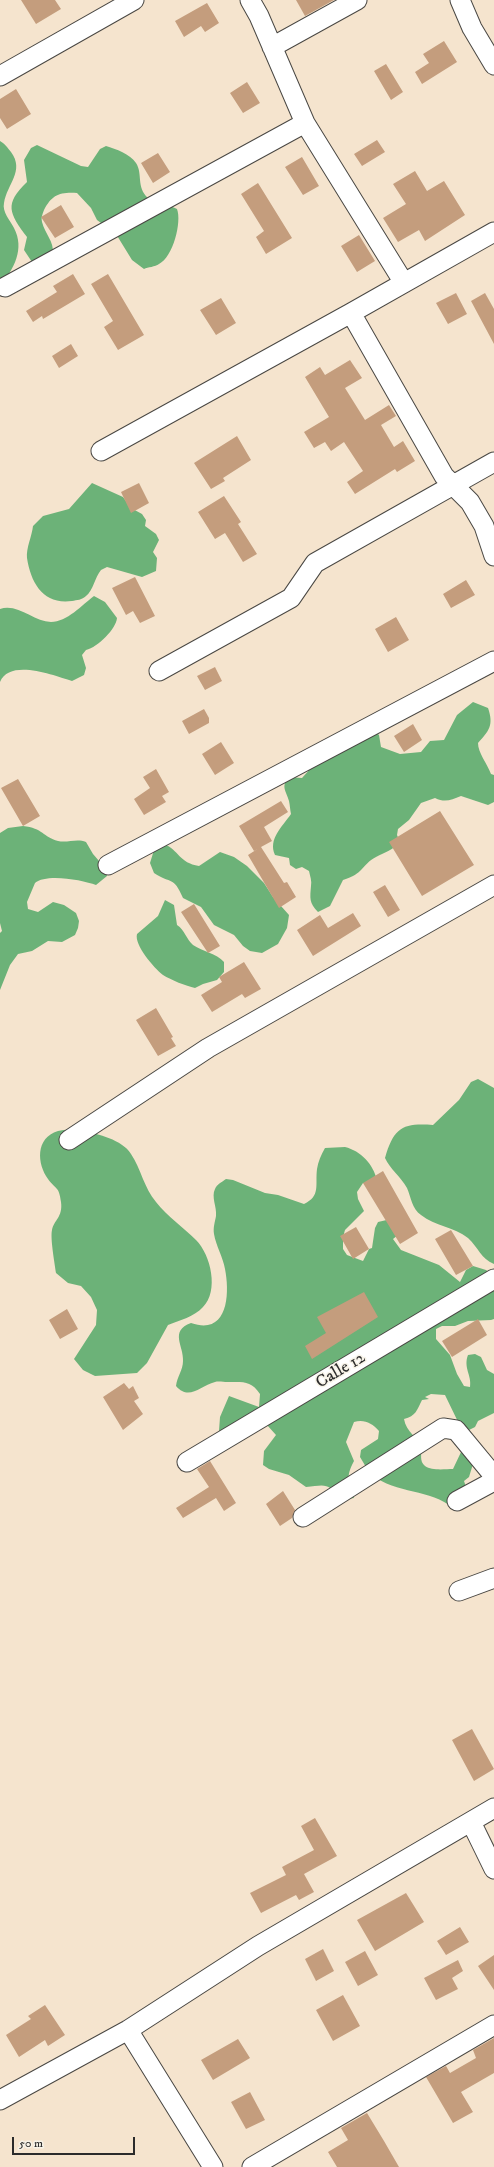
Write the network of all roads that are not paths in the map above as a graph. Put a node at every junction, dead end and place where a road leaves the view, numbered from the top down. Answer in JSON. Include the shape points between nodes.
{"nodes":[{"id":1,"x":134,"y":0,"type":"edge"},
{"id":2,"x":250,"y":0,"type":"edge"},
{"id":3,"x":357,"y":0,"type":"edge"},
{"id":4,"x":460,"y":0,"type":"edge"},
{"id":5,"x":272,"y":47,"type":"junction"},
{"id":6,"x":494,"y":65,"type":"edge"},
{"id":7,"x":0,"y":76,"type":"edge"},
{"id":8,"x":305,"y":123,"type":"junction"},
{"id":9,"x":494,"y":232,"type":"edge"},
{"id":10,"x":404,"y":283,"type":"junction"},
{"id":11,"x":5,"y":287,"type":"dead end"},
{"id":12,"x":351,"y":313,"type":"junction"},
{"id":13,"x":101,"y":451,"type":"dead end"},
{"id":14,"x":494,"y":462,"type":"edge"},
{"id":15,"x":454,"y":485,"type":"junction"},
{"id":16,"x":494,"y":556,"type":"edge"},
{"id":17,"x":494,"y":661,"type":"edge"},
{"id":18,"x":159,"y":671,"type":"dead end"},
{"id":19,"x":108,"y":865,"type":"dead end"},
{"id":20,"x":494,"y":885,"type":"edge"},
{"id":21,"x":69,"y":1140,"type":"dead end"},
{"id":22,"x":494,"y":1279,"type":"edge"},
{"id":23,"x":187,"y":1462,"type":"dead end"},
{"id":24,"x":494,"y":1476,"type":"edge"},
{"id":25,"x":494,"y":1481,"type":"edge"},
{"id":26,"x":458,"y":1501,"type":"dead end"},
{"id":27,"x":303,"y":1517,"type":"dead end"},
{"id":28,"x":494,"y":1578,"type":"edge"},
{"id":29,"x":459,"y":1591,"type":"dead end"},
{"id":30,"x":494,"y":1808,"type":"edge"},
{"id":31,"x":471,"y":1822,"type":"junction"},
{"id":32,"x":494,"y":1869,"type":"edge"},
{"id":33,"x":494,"y":2025,"type":"edge"},
{"id":34,"x":128,"y":2030,"type":"junction"},
{"id":35,"x":0,"y":2100,"type":"edge"},
{"id":36,"x":213,"y":2167,"type":"edge"},
{"id":37,"x":252,"y":2167,"type":"edge"}],
"edges":[{"from":1,"to":7,"type":"street"},
{"from":2,"to":5,"type":"street"},
{"from":3,"to":5,"type":"street"},
{"from":4,"to":6,"type":"street","via":[[472,28]]},
{"from":5,"to":8,"type":"street"},
{"from":8,"to":10,"type":"street"},
{"from":8,"to":11,"type":"street"},
{"from":9,"to":10,"type":"street"},
{"from":10,"to":12,"type":"street"},
{"from":12,"to":13,"type":"street"},
{"from":12,"to":15,"type":"street","via":[[444,476]]},
{"from":14,"to":15,"type":"street"},
{"from":15,"to":16,"type":"street","via":[[466,496],[484,526]]},
{"from":15,"to":18,"type":"street","via":[[315,563],[291,598]]},
{"from":17,"to":19,"type":"street"},
{"from":20,"to":21,"type":"street","via":[[208,1048]]},
{"from":22,"to":23,"type":"street","name":"Calle 12"},
{"from":24,"to":27,"type":"street","via":[[456,1430],[443,1428]]},
{"from":25,"to":26,"type":"street"},
{"from":28,"to":29,"type":"street"},
{"from":30,"to":31,"type":"street"},
{"from":31,"to":32,"type":"street"},
{"from":31,"to":34,"type":"street","via":[[258,1946]]},
{"from":33,"to":37,"type":"street"},
{"from":34,"to":35,"type":"street"},
{"from":34,"to":36,"type":"street"}]}
